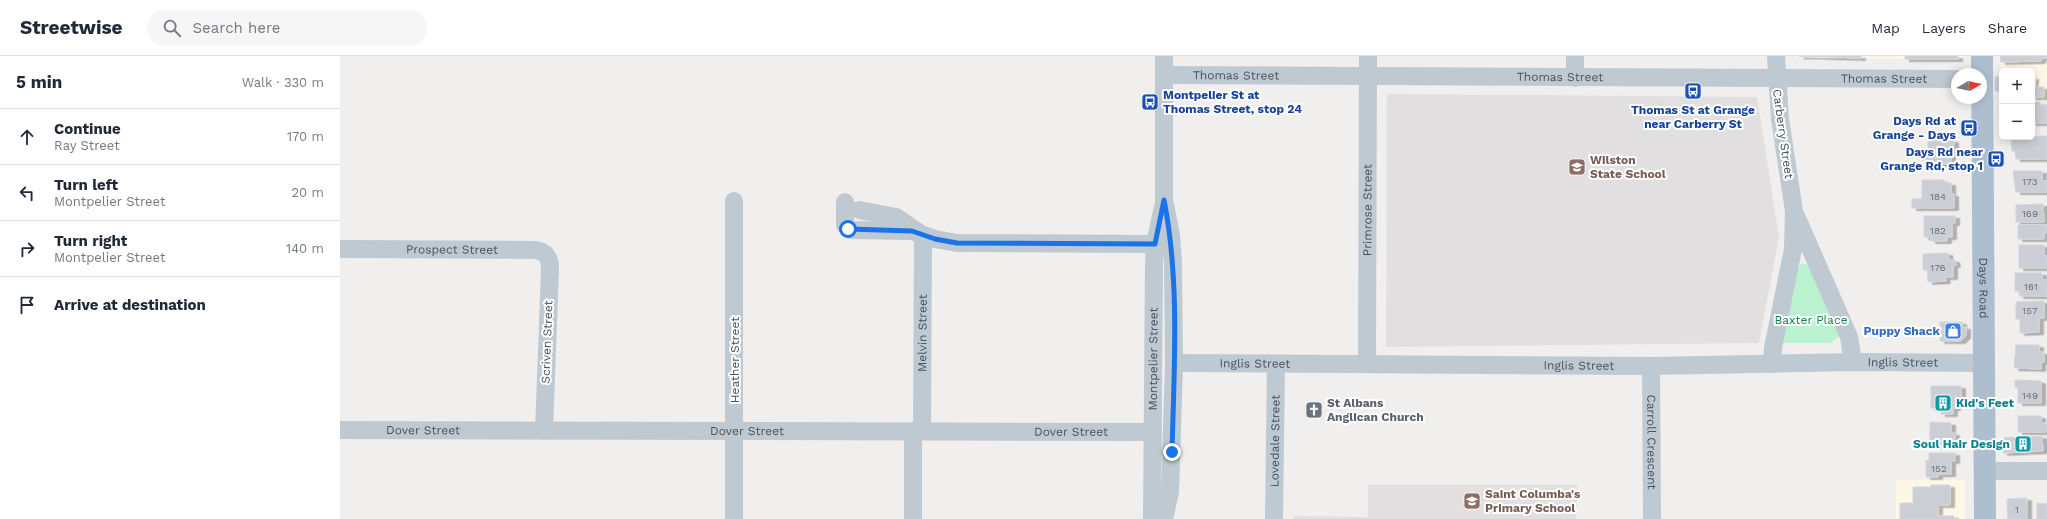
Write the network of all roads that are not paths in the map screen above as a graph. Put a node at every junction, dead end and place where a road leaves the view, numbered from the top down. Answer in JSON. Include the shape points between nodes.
{"nodes":[{"id":1,"x":1164,"y":56,"type":"edge"},
{"id":2,"x":1368,"y":56,"type":"edge"},
{"id":3,"x":1575,"y":56,"type":"edge"},
{"id":4,"x":1776,"y":56,"type":"edge"},
{"id":5,"x":1982,"y":56,"type":"edge"},
{"id":6,"x":1981,"y":68,"type":"edge"},
{"id":7,"x":1164,"y":75,"type":"junction"},
{"id":8,"x":1368,"y":77,"type":"junction"},
{"id":9,"x":1575,"y":78,"type":"junction"},
{"id":10,"x":1776,"y":78,"type":"junction"},
{"id":11,"x":1951,"y":79,"type":"edge"},
{"id":12,"x":1981,"y":104,"type":"edge"},
{"id":13,"x":1164,"y":200,"type":"junction"},
{"id":14,"x":734,"y":201,"type":"dead end"},
{"id":15,"x":852,"y":206,"type":"dead end"},
{"id":16,"x":1794,"y":212,"type":"junction"},
{"id":17,"x":921,"y":233,"type":"junction"},
{"id":18,"x":340,"y":238,"type":"edge"},
{"id":19,"x":1155,"y":244,"type":"junction"},
{"id":20,"x":340,"y":249,"type":"edge"},
{"id":21,"x":358,"y":249,"type":"junction"},
{"id":22,"x":545,"y":254,"type":"joint"},
{"id":23,"x":1814,"y":258,"type":"junction"},
{"id":24,"x":1791,"y":260,"type":"junction"},
{"id":25,"x":1853,"y":362,"type":"junction"},
{"id":26,"x":1174,"y":363,"type":"junction"},
{"id":27,"x":1984,"y":363,"type":"junction"},
{"id":28,"x":1276,"y":364,"type":"junction"},
{"id":29,"x":1367,"y":364,"type":"junction"},
{"id":30,"x":1772,"y":364,"type":"junction"},
{"id":31,"x":1651,"y":366,"type":"junction"},
{"id":32,"x":340,"y":430,"type":"edge"},
{"id":33,"x":735,"y":430,"type":"junction"},
{"id":34,"x":544,"y":431,"type":"junction"},
{"id":35,"x":918,"y":431,"type":"junction"},
{"id":36,"x":1153,"y":432,"type":"junction"},
{"id":37,"x":1985,"y":471,"type":"junction"},
{"id":38,"x":2047,"y":471,"type":"edge"},
{"id":39,"x":734,"y":519,"type":"edge"},
{"id":40,"x":913,"y":519,"type":"edge"},
{"id":41,"x":1152,"y":519,"type":"edge"},
{"id":42,"x":1164,"y":519,"type":"edge"},
{"id":43,"x":1274,"y":519,"type":"edge"},
{"id":44,"x":1652,"y":519,"type":"edge"},
{"id":45,"x":1985,"y":519,"type":"edge"}],
"edges":[{"from":1,"to":7,"type":"street","name":"Montpelier Street"},
{"from":2,"to":8,"type":"street","name":"Primrose Street"},
{"from":3,"to":9,"type":"street"},
{"from":4,"to":10,"type":"street","name":"Carberry Street"},
{"from":5,"to":6,"type":"main road","name":"Days Road"},
{"from":7,"to":8,"type":"street","name":"Thomas Street"},
{"from":7,"to":13,"type":"street","name":"Montpelier Street"},
{"from":8,"to":9,"type":"street","name":"Thomas Street"},
{"from":8,"to":29,"type":"street","name":"Primrose Street"},
{"from":9,"to":10,"type":"street","name":"Thomas Street"},
{"from":10,"to":11,"type":"street","name":"Thomas Street"},
{"from":10,"to":16,"type":"street","name":"Carberry Street"},
{"from":12,"to":27,"type":"main road","name":"Days Road"},
{"from":13,"to":19,"type":"street","name":"Montpelier Street"},
{"from":13,"to":26,"type":"street","name":"Montpelier Street","via":[[1171,235],[1173,264]]},
{"from":14,"to":33,"type":"street","name":"Heather Street"},
{"from":15,"to":17,"type":"street","via":[[845,225],[849,230],[904,230]]},
{"from":16,"to":23,"type":"street","name":"Carberry Street"},
{"from":16,"to":24,"type":"street","name":"Carberry Street"},
{"from":17,"to":19,"type":"street","via":[[957,243]]},
{"from":17,"to":35,"type":"street","name":"Melvin Street"},
{"from":18,"to":21,"type":"street","via":[[349,240]]},
{"from":19,"to":36,"type":"street","name":"Montpelier Street"},
{"from":20,"to":21,"type":"street","name":"Prospect Street"},
{"from":21,"to":22,"type":"street","name":"Prospect Street","via":[[535,250]]},
{"from":22,"to":34,"type":"street","name":"Scriven Street","via":[[550,269]]},
{"from":23,"to":24,"type":"street","via":[[1802,257]]},
{"from":23,"to":25,"type":"street","name":"Carberry Street","via":[[1849,337]]},
{"from":24,"to":30,"type":"street","name":"Carberry Street"},
{"from":25,"to":27,"type":"street","name":"Inglis Street"},
{"from":25,"to":30,"type":"street","name":"Inglis Street"},
{"from":26,"to":28,"type":"street","name":"Inglis Street"},
{"from":26,"to":42,"type":"street","name":"Montpelier Street","via":[[1170,492]]},
{"from":27,"to":37,"type":"main road","name":"Days Road"},
{"from":28,"to":29,"type":"street","name":"Inglis Street"},
{"from":28,"to":43,"type":"street","name":"Lovedale Street"},
{"from":29,"to":31,"type":"street","name":"Inglis Street"},
{"from":30,"to":31,"type":"street","name":"Inglis Street"},
{"from":31,"to":44,"type":"street","name":"Carroll Crescent"},
{"from":32,"to":34,"type":"street","name":"Dover Street"},
{"from":33,"to":34,"type":"street","name":"Dover Street"},
{"from":33,"to":35,"type":"street","name":"Dover Street"},
{"from":33,"to":39,"type":"street","name":"Heather Street"},
{"from":35,"to":36,"type":"street","name":"Dover Street"},
{"from":35,"to":40,"type":"street","name":"Melvin Street"},
{"from":36,"to":41,"type":"street","name":"Montpelier Street"},
{"from":37,"to":38,"type":"street"},
{"from":37,"to":45,"type":"main road","name":"Days Road"}]}
